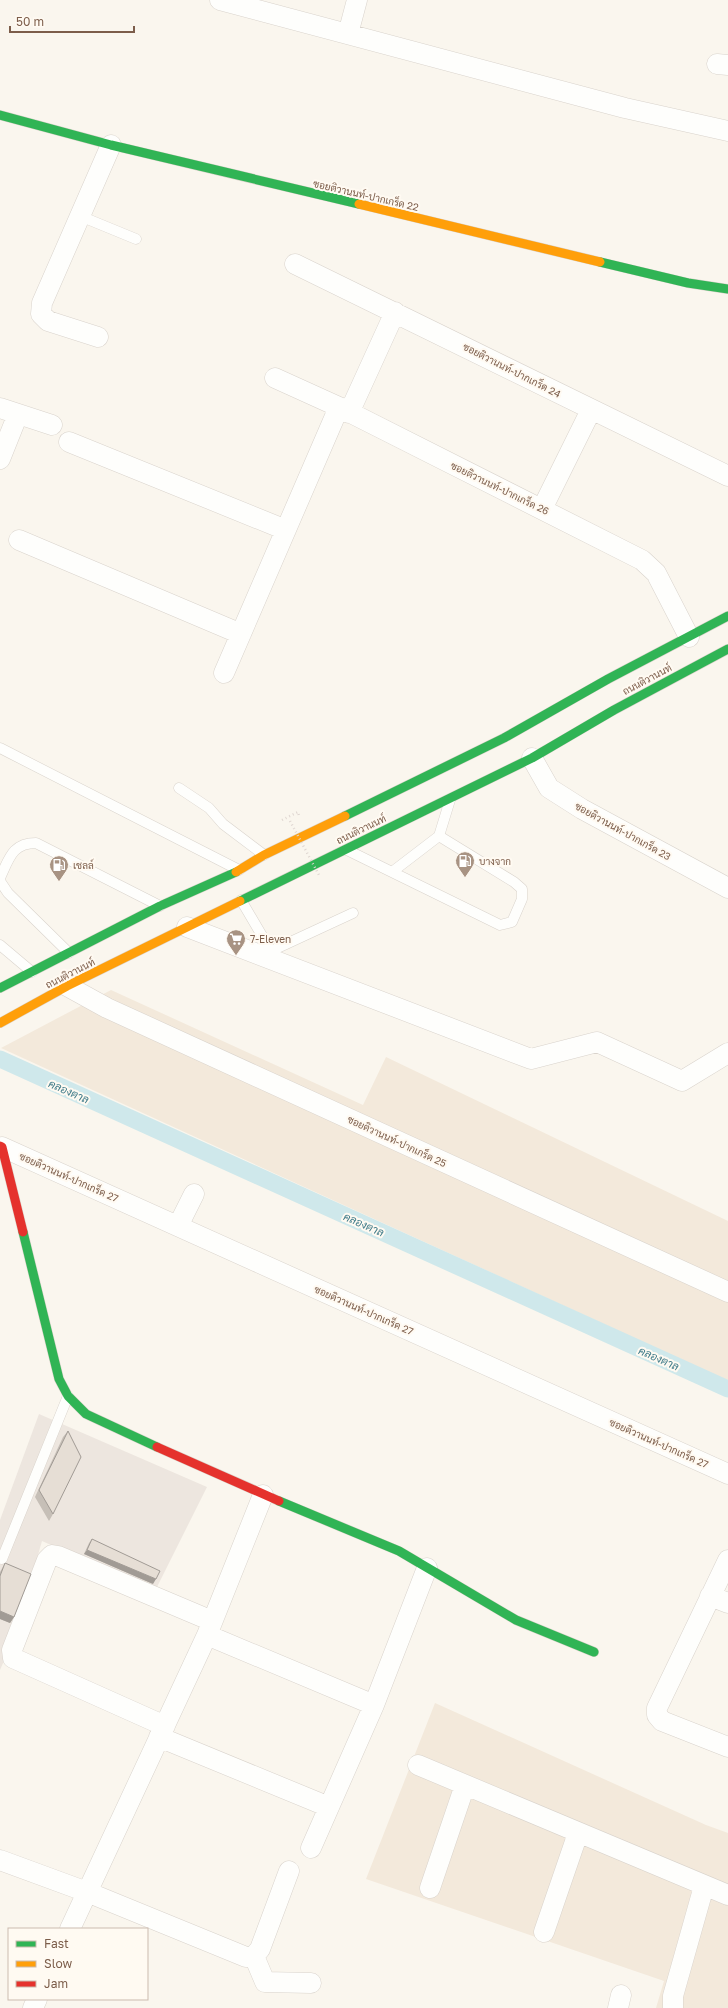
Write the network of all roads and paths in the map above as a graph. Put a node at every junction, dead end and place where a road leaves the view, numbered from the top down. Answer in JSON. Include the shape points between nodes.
{"nodes":[{"id":1,"x":220,"y":0,"type":"edge"},
{"id":2,"x":356,"y":0,"type":"edge"},
{"id":3,"x":348,"y":34,"type":"junction"},
{"id":4,"x":0,"y":115,"type":"edge"},
{"id":5,"x":728,"y":131,"type":"edge"},
{"id":6,"x":111,"y":145,"type":"junction"},
{"id":7,"x":80,"y":216,"type":"junction"},
{"id":8,"x":136,"y":239,"type":"dead end"},
{"id":9,"x":296,"y":264,"type":"dead end"},
{"id":10,"x":728,"y":289,"type":"edge"},
{"id":11,"x":395,"y":312,"type":"junction"},
{"id":12,"x":98,"y":337,"type":"dead end"},
{"id":13,"x":275,"y":378,"type":"dead end"},
{"id":14,"x":344,"y":410,"type":"junction"},
{"id":15,"x":591,"y":410,"type":"junction"},
{"id":16,"x":9,"y":411,"type":"edge"},
{"id":17,"x":52,"y":425,"type":"dead end"},
{"id":18,"x":68,"y":442,"type":"dead end"},
{"id":19,"x":0,"y":459,"type":"edge"},
{"id":20,"x":728,"y":476,"type":"edge"},
{"id":21,"x":542,"y":509,"type":"junction"},
{"id":22,"x":286,"y":530,"type":"junction"},
{"id":23,"x":19,"y":540,"type":"dead end"},
{"id":24,"x":728,"y":616,"type":"edge"},
{"id":25,"x":241,"y":634,"type":"junction"},
{"id":26,"x":689,"y":637,"type":"junction"},
{"id":27,"x":728,"y":649,"type":"edge"},
{"id":28,"x":224,"y":673,"type":"dead end"},
{"id":29,"x":0,"y":748,"type":"edge"},
{"id":30,"x":532,"y":758,"type":"junction"},
{"id":31,"x":179,"y":788,"type":"dead end"},
{"id":32,"x":450,"y":798,"type":"junction"},
{"id":33,"x":282,"y":820,"type":"dead end"},
{"id":34,"x":439,"y":836,"type":"junction"},
{"id":35,"x":345,"y":849,"type":"junction"},
{"id":36,"x":264,"y":856,"type":"junction"},
{"id":37,"x":239,"y":870,"type":"junction"},
{"id":38,"x":392,"y":872,"type":"junction"},
{"id":39,"x":320,"y":877,"type":"dead end"},
{"id":40,"x":0,"y":878,"type":"edge"},
{"id":41,"x":0,"y":881,"type":"edge"},
{"id":42,"x":728,"y":888,"type":"edge"},
{"id":43,"x":241,"y":900,"type":"junction"},
{"id":44,"x":160,"y":906,"type":"junction"},
{"id":45,"x":354,"y":913,"type":"dead end"},
{"id":46,"x":187,"y":927,"type":"junction"},
{"id":47,"x":0,"y":945,"type":"edge"},
{"id":48,"x":69,"y":953,"type":"junction"},
{"id":49,"x":32,"y":972,"type":"junction"},
{"id":50,"x":67,"y":986,"type":"junction"},
{"id":51,"x":0,"y":988,"type":"edge"},
{"id":52,"x":0,"y":1023,"type":"edge"},
{"id":53,"x":728,"y":1053,"type":"edge"},
{"id":54,"x":1,"y":1146,"type":"edge"},
{"id":55,"x":194,"y":1194,"type":"dead end"},
{"id":56,"x":178,"y":1226,"type":"junction"},
{"id":57,"x":728,"y":1292,"type":"edge"},
{"id":58,"x":68,"y":1396,"type":"junction"},
{"id":59,"x":728,"y":1474,"type":"edge"},
{"id":60,"x":263,"y":1495,"type":"junction"},
{"id":61,"x":2,"y":1559,"type":"dead end"},
{"id":62,"x":728,"y":1560,"type":"edge"},
{"id":63,"x":427,"y":1568,"type":"junction"},
{"id":64,"x":719,"y":1600,"type":"edge"},
{"id":65,"x":210,"y":1628,"type":"junction"},
{"id":66,"x":594,"y":1652,"type":"dead end"},
{"id":67,"x":374,"y":1704,"type":"junction"},
{"id":68,"x":162,"y":1731,"type":"junction"},
{"id":69,"x":728,"y":1747,"type":"edge"},
{"id":70,"x":418,"y":1765,"type":"dead end"},
{"id":71,"x":465,"y":1785,"type":"junction"},
{"id":72,"x":329,"y":1807,"type":"junction"},
{"id":73,"x":578,"y":1833,"type":"junction"},
{"id":74,"x":311,"y":1848,"type":"dead end"},
{"id":75,"x":0,"y":1860,"type":"edge"},
{"id":76,"x":290,"y":1871,"type":"dead end"},
{"id":77,"x":704,"y":1886,"type":"junction"},
{"id":78,"x":430,"y":1888,"type":"dead end"},
{"id":79,"x":87,"y":1892,"type":"junction"},
{"id":80,"x":728,"y":1895,"type":"edge"},
{"id":81,"x":70,"y":1928,"type":"edge"},
{"id":82,"x":544,"y":1932,"type":"dead end"},
{"id":83,"x":254,"y":1956,"type":"junction"},
{"id":84,"x":311,"y":1983,"type":"dead end"},
{"id":85,"x":673,"y":2008,"type":"edge"}],
"edges":[{"from":1,"to":3,"type":"street"},
{"from":2,"to":3,"type":"street"},
{"from":3,"to":5,"type":"street","via":[[625,108]]},
{"from":4,"to":6,"type":"main road","name":"ซอยติวานนท์-ปากเกร็ด 22"},
{"from":6,"to":7,"type":"street"},
{"from":6,"to":10,"type":"main road","name":"ซอยติวานนท์-ปากเกร็ด 22","via":[[688,284]]},
{"from":7,"to":8,"type":"lane"},
{"from":7,"to":12,"type":"street","via":[[42,303],[41,314],[48,321]]},
{"from":9,"to":11,"type":"street","name":"ซอยติวานนท์-ปากเกร็ด 24"},
{"from":11,"to":14,"type":"street"},
{"from":11,"to":15,"type":"street","name":"ซอยติวานนท์-ปากเกร็ด 24"},
{"from":13,"to":14,"type":"street","name":"ซอยติวานนท์-ปากเกร็ด 26"},
{"from":14,"to":21,"type":"street","name":"ซอยติวานนท์-ปากเกร็ด 26"},
{"from":14,"to":22,"type":"street"},
{"from":15,"to":20,"type":"street","name":"ซอยติวานนท์-ปากเกร็ด 24"},
{"from":15,"to":21,"type":"street"},
{"from":16,"to":17,"type":"street"},
{"from":16,"to":19,"type":"street"},
{"from":18,"to":22,"type":"street"},
{"from":21,"to":26,"type":"street","name":"ซอยติวานนท์-ปากเกร็ด 26","via":[[642,560],[656,573]]},
{"from":22,"to":25,"type":"street"},
{"from":23,"to":25,"type":"street"},
{"from":24,"to":26,"type":"main road","name":"ถนนติวานนท์"},
{"from":25,"to":28,"type":"street"},
{"from":26,"to":36,"type":"main road","name":"ถนนติวานนท์","via":[[504,738]]},
{"from":27,"to":30,"type":"main road","name":"ถนนติวานนท์","via":[[614,710]]},
{"from":29,"to":37,"type":"lane"},
{"from":30,"to":32,"type":"main road","name":"ถนนติวานนท์"},
{"from":30,"to":42,"type":"street","name":"ซอยติวานนท์-ปากเกร็ด 23","via":[[549,788],[582,809]]},
{"from":31,"to":36,"type":"lane","via":[[209,808],[223,824]]},
{"from":32,"to":34,"type":"lane"},
{"from":32,"to":35,"type":"main road","name":"ถนนติวานนท์"},
{"from":33,"to":39,"type":"path","bridge":true,"via":[[298,812],[300,816],[290,821]]},
{"from":34,"to":38,"type":"lane"},
{"from":34,"to":38,"type":"lane","via":[[522,889],[522,899],[512,922],[500,925]]},
{"from":35,"to":38,"type":"lane"},
{"from":35,"to":43,"type":"main road","name":"ถนนติวานนท์"},
{"from":36,"to":37,"type":"main road","name":"ถนนติวานนท์"},
{"from":37,"to":44,"type":"main road","name":"ถนนติวานนท์"},
{"from":40,"to":44,"type":"lane","via":[[15,849],[26,843],[36,843]]},
{"from":41,"to":48,"type":"lane","via":[[8,893]]},
{"from":43,"to":45,"type":"lane","via":[[272,951]]},
{"from":43,"to":46,"type":"main road","name":"ถนนติวานนท์"},
{"from":44,"to":48,"type":"main road","name":"ถนนติวานนท์"},
{"from":46,"to":50,"type":"main road","name":"ถนนติวานนท์"},
{"from":46,"to":53,"type":"street","via":[[531,1059],[596,1042],[682,1081]]},
{"from":47,"to":49,"type":"lane"},
{"from":48,"to":49,"type":"main road","name":"ถนนติวานนท์"},
{"from":49,"to":51,"type":"main road","name":"ถนนติวานนท์"},
{"from":50,"to":52,"type":"main road","name":"ถนนติวานนท์"},
{"from":50,"to":57,"type":"street","name":"ซอยติวานนท์-ปากเกร็ด 25","via":[[106,1008]]},
{"from":54,"to":56,"type":"street","name":"ซอยติวานนท์-ปากเกร็ด 27"},
{"from":54,"to":58,"type":"main road","via":[[59,1380]]},
{"from":55,"to":56,"type":"street"},
{"from":56,"to":59,"type":"street","name":"ซอยติวานนท์-ปากเกร็ด 27"},
{"from":58,"to":60,"type":"main road","via":[[86,1414]]},
{"from":58,"to":61,"type":"lane"},
{"from":60,"to":63,"type":"main road","via":[[398,1551]]},
{"from":60,"to":65,"type":"street"},
{"from":62,"to":64,"type":"street"},
{"from":63,"to":66,"type":"main road","via":[[516,1620]]},
{"from":63,"to":67,"type":"street"},
{"from":64,"to":69,"type":"street","via":[[657,1708],[657,1716],[662,1721]]},
{"from":65,"to":67,"type":"street"},
{"from":65,"to":68,"type":"street"},
{"from":65,"to":68,"type":"street","via":[[58,1556],[52,1555],[47,1560],[12,1650],[13,1658]]},
{"from":67,"to":72,"type":"street"},
{"from":68,"to":72,"type":"street"},
{"from":68,"to":79,"type":"street"},
{"from":70,"to":71,"type":"street"},
{"from":71,"to":73,"type":"street"},
{"from":71,"to":78,"type":"street"},
{"from":72,"to":74,"type":"street"},
{"from":73,"to":77,"type":"street"},
{"from":73,"to":82,"type":"street"},
{"from":75,"to":79,"type":"street"},
{"from":76,"to":83,"type":"street","via":[[260,1949]]},
{"from":77,"to":80,"type":"street"},
{"from":77,"to":85,"type":"street","via":[[673,1996]]},
{"from":79,"to":81,"type":"street"},
{"from":79,"to":83,"type":"street","via":[[246,1957]]},
{"from":83,"to":84,"type":"street","via":[[265,1982]]}]}
